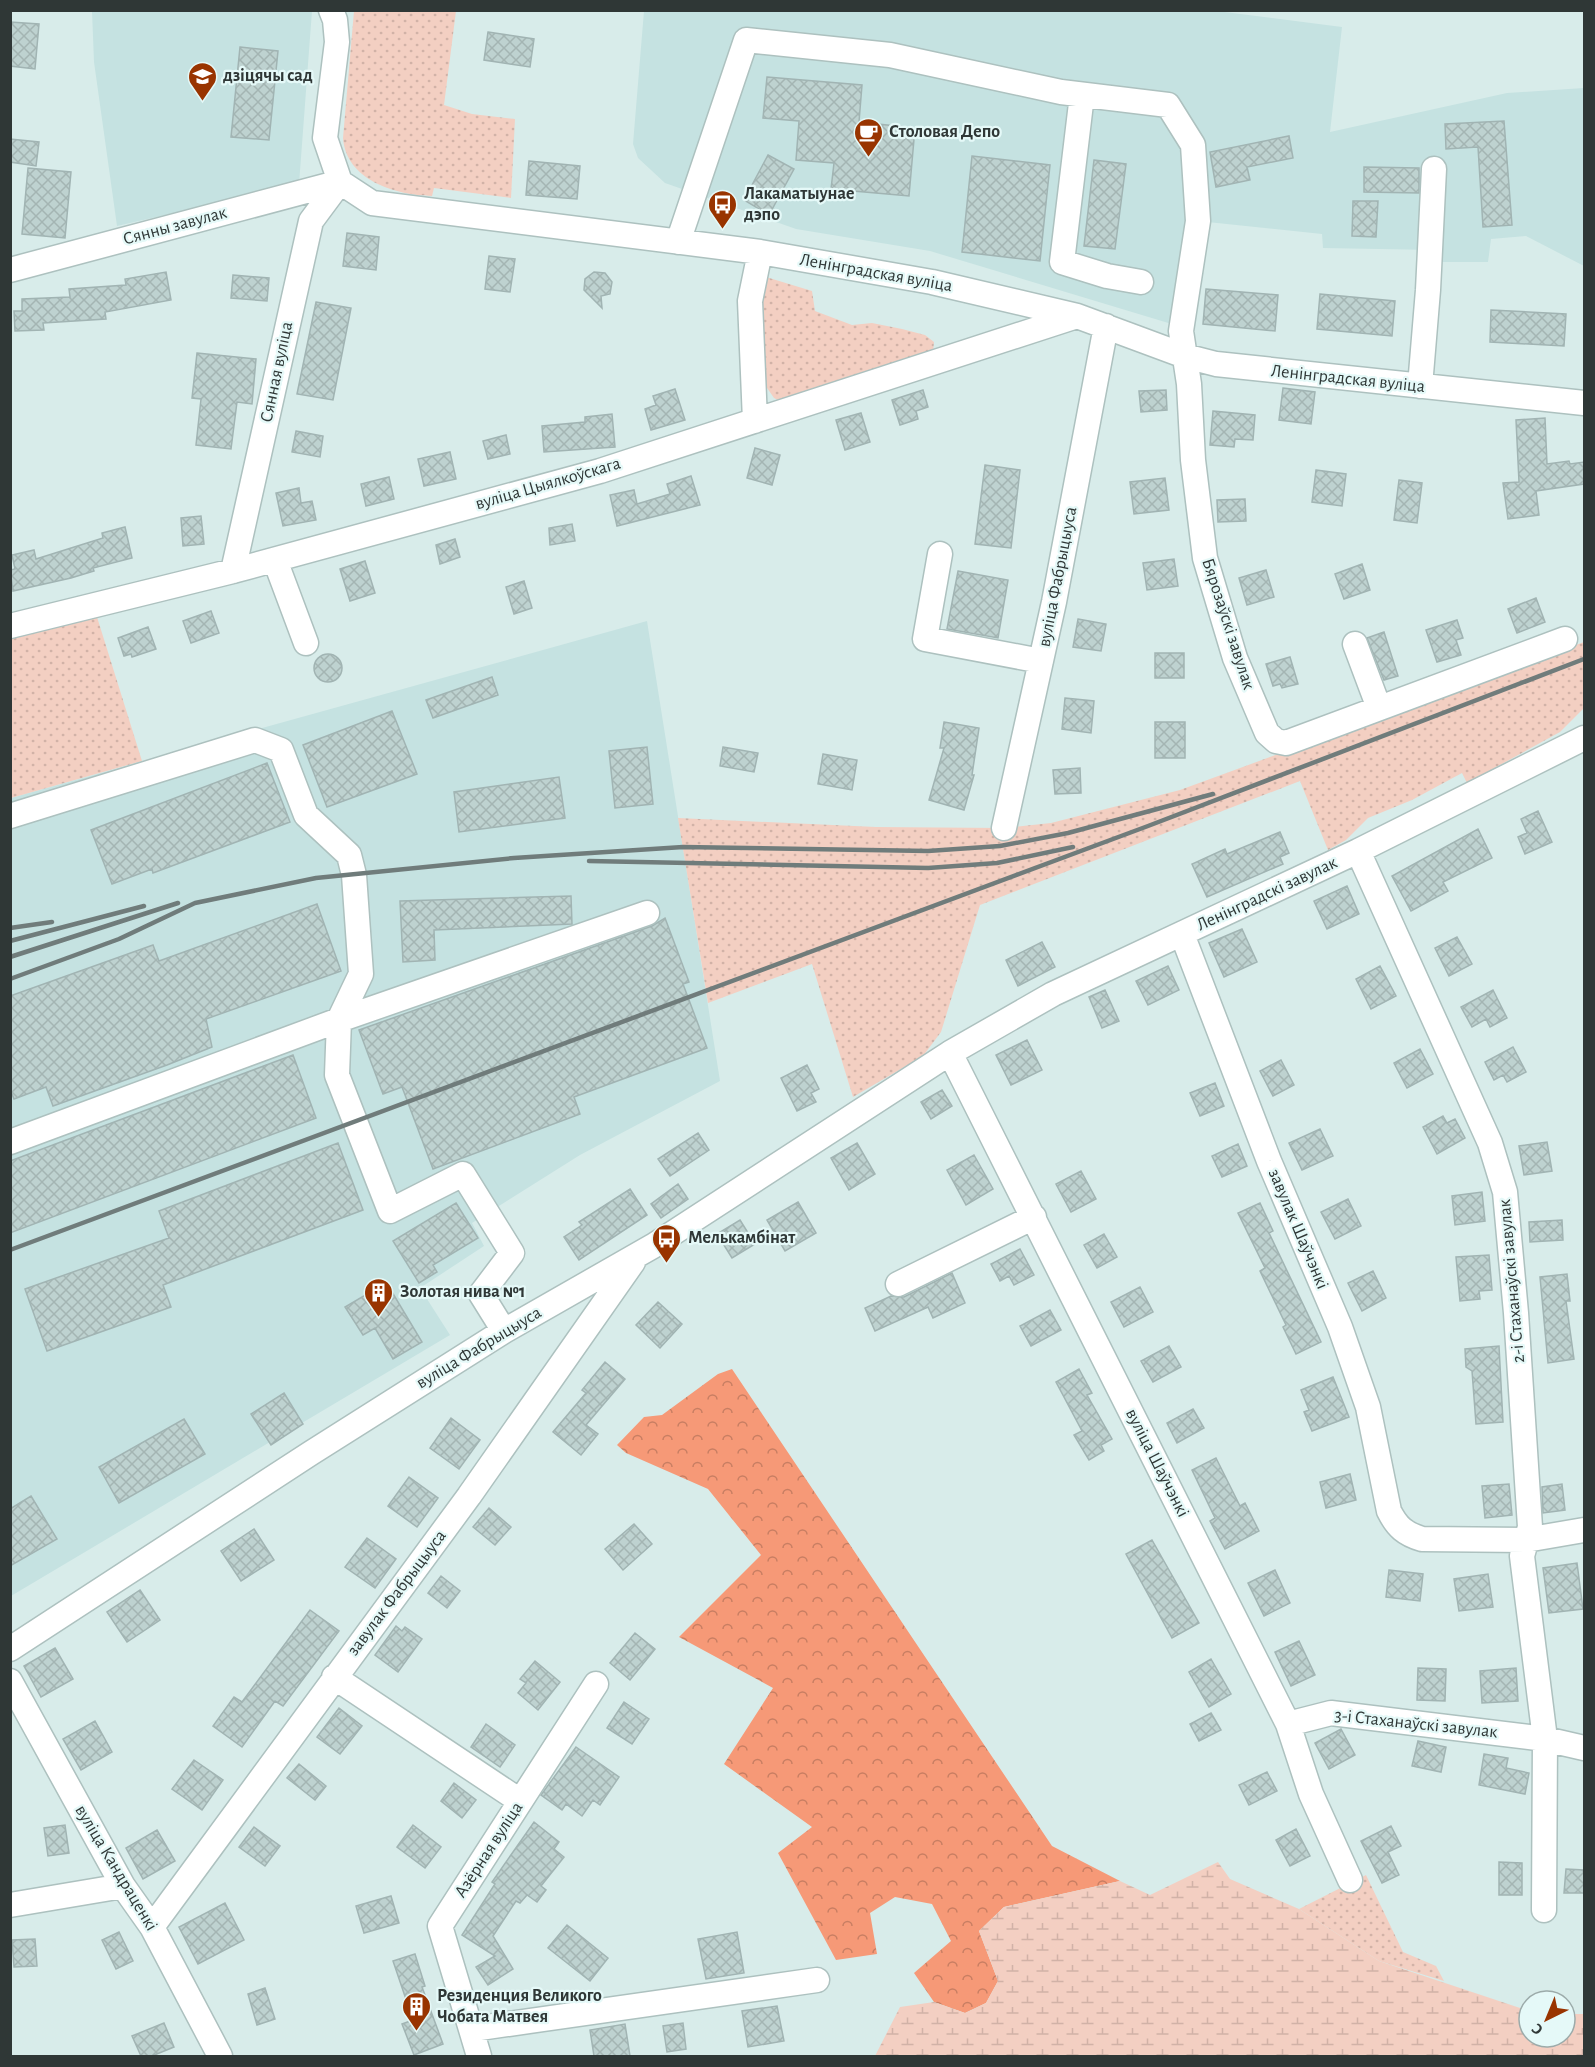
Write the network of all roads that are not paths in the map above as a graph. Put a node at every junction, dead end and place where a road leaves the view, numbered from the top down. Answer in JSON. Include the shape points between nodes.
{"nodes":[{"id":1,"x":331,"y":10,"type":"edge"},
{"id":2,"x":1082,"y":95,"type":"junction"},
{"id":3,"x":1434,"y":169,"type":"dead end"},
{"id":4,"x":340,"y":182,"type":"junction"},
{"id":5,"x":678,"y":242,"type":"junction"},
{"id":6,"x":760,"y":252,"type":"junction"},
{"id":7,"x":10,"y":270,"type":"edge"},
{"id":8,"x":1141,"y":282,"type":"dead end"},
{"id":9,"x":1077,"y":316,"type":"junction"},
{"id":10,"x":1106,"y":326,"type":"junction"},
{"id":11,"x":1185,"y":356,"type":"junction"},
{"id":12,"x":1420,"y":386,"type":"junction"},
{"id":13,"x":1584,"y":403,"type":"edge"},
{"id":14,"x":755,"y":421,"type":"junction"},
{"id":15,"x":940,"y":554,"type":"dead end"},
{"id":16,"x":275,"y":560,"type":"junction"},
{"id":17,"x":233,"y":571,"type":"junction"},
{"id":18,"x":10,"y":626,"type":"edge"},
{"id":19,"x":1565,"y":639,"type":"dead end"},
{"id":20,"x":306,"y":643,"type":"dead end"},
{"id":21,"x":1355,"y":644,"type":"dead end"},
{"id":22,"x":1041,"y":661,"type":"junction"},
{"id":23,"x":1379,"y":708,"type":"junction"},
{"id":24,"x":1584,"y":738,"type":"edge"},
{"id":25,"x":10,"y":816,"type":"edge"},
{"id":26,"x":1004,"y":828,"type":"dead end"},
{"id":27,"x":1358,"y":852,"type":"junction"},
{"id":28,"x":647,"y":914,"type":"dead end"},
{"id":29,"x":1182,"y":934,"type":"junction"},
{"id":30,"x":339,"y":1020,"type":"junction"},
{"id":31,"x":950,"y":1053,"type":"junction"},
{"id":32,"x":10,"y":1142,"type":"edge"},
{"id":33,"x":1034,"y":1217,"type":"junction"},
{"id":34,"x":638,"y":1255,"type":"junction"},
{"id":35,"x":898,"y":1284,"type":"dead end"},
{"id":36,"x":504,"y":1331,"type":"junction"},
{"id":37,"x":1584,"y":1530,"type":"edge"},
{"id":38,"x":1526,"y":1540,"type":"junction"},
{"id":39,"x":10,"y":1649,"type":"edge"},
{"id":40,"x":334,"y":1677,"type":"junction"},
{"id":41,"x":10,"y":1681,"type":"edge"},
{"id":42,"x":596,"y":1684,"type":"dead end"},
{"id":43,"x":1288,"y":1724,"type":"junction"},
{"id":44,"x":1545,"y":1739,"type":"junction"},
{"id":45,"x":1584,"y":1748,"type":"edge"},
{"id":46,"x":520,"y":1801,"type":"junction"},
{"id":47,"x":1350,"y":1880,"type":"dead end"},
{"id":48,"x":123,"y":1886,"type":"junction"},
{"id":49,"x":10,"y":1905,"type":"edge"},
{"id":50,"x":1544,"y":1910,"type":"dead end"},
{"id":51,"x":152,"y":1928,"type":"junction"},
{"id":52,"x":818,"y":1980,"type":"dead end"},
{"id":53,"x":472,"y":2029,"type":"junction"},
{"id":54,"x":220,"y":2056,"type":"edge"},
{"id":55,"x":479,"y":2056,"type":"edge"}],
"edges":[{"from":1,"to":4,"type":"street","via":[[337,42],[326,138]]},
{"from":2,"to":5,"type":"street","via":[[890,55],[746,40]]},
{"from":2,"to":8,"type":"street","via":[[1062,262]]},
{"from":2,"to":11,"type":"street","name":"Бярозаўскі завулак","via":[[1168,105],[1193,145],[1198,221],[1181,331]]},
{"from":3,"to":12,"type":"street"},
{"from":4,"to":5,"type":"street","name":"Ленінградская вуліца","via":[[372,203]]},
{"from":4,"to":7,"type":"street","name":"Сянны завулак"},
{"from":4,"to":17,"type":"street","name":"Сянная вуліца","via":[[311,220]]},
{"from":5,"to":6,"type":"street","name":"Ленінградская вуліца"},
{"from":6,"to":9,"type":"street","name":"Ленінградская вуліца","via":[[932,282]]},
{"from":6,"to":14,"type":"street","via":[[750,301]]},
{"from":9,"to":10,"type":"street","name":"Ленінградская вуліца"},
{"from":9,"to":14,"type":"street","name":"вуліца Цыялкоўскага"},
{"from":10,"to":11,"type":"street","name":"Ленінградская вуліца"},
{"from":10,"to":22,"type":"street","name":"вуліца Фабрыцыуса"},
{"from":11,"to":12,"type":"street","name":"Ленінградская вуліца","via":[[1216,364]]},
{"from":11,"to":23,"type":"street","name":"Бярозаўскі завулак","via":[[1205,558],[1235,658],[1267,733],[1286,743]]},
{"from":12,"to":13,"type":"street","name":"Ленінградская вуліца"},
{"from":14,"to":16,"type":"street","name":"вуліца Цыялкоўскага","via":[[600,471]]},
{"from":15,"to":22,"type":"street","via":[[925,639]]},
{"from":16,"to":17,"type":"street","name":"вуліца Цыялкоўскага"},
{"from":16,"to":20,"type":"street"},
{"from":17,"to":18,"type":"street","name":"вуліца Цыялкоўскага"},
{"from":19,"to":23,"type":"street","name":"Бярозаўскі завулак"},
{"from":21,"to":23,"type":"street"},
{"from":22,"to":26,"type":"street","name":"вуліца Фабрыцыуса"},
{"from":24,"to":27,"type":"street","name":"Ленінградскі завулак"},
{"from":25,"to":30,"type":"street","via":[[255,740],[281,750],[306,815],[349,855],[354,875],[362,974]]},
{"from":27,"to":29,"type":"street","name":"Ленінградскі завулак"},
{"from":27,"to":38,"type":"street","name":"2-і Стаханаўскі завулак","via":[[1490,1143],[1505,1192],[1530,1527]]},
{"from":28,"to":30,"type":"street"},
{"from":29,"to":31,"type":"street","name":"Ленінградскі завулак","via":[[1053,994]]},
{"from":29,"to":38,"type":"street","name":"завулак Шаўчэнкі","via":[[1269,1161],[1340,1327],[1368,1407],[1389,1511],[1400,1529],[1422,1539]]},
{"from":30,"to":32,"type":"street"},
{"from":30,"to":36,"type":"street","via":[[337,1075],[390,1211],[463,1174],[512,1253],[481,1294]]},
{"from":31,"to":33,"type":"street","name":"вуліца Шаўчэнкі"},
{"from":31,"to":34,"type":"street","name":"вуліца Фабрыцыуса"},
{"from":33,"to":35,"type":"street"},
{"from":33,"to":43,"type":"street","name":"вуліца Шаўчэнкі"},
{"from":34,"to":36,"type":"street","name":"вуліца Фабрыцыуса"},
{"from":34,"to":40,"type":"street","name":"завулак Фабрыцыуса","via":[[469,1496]]},
{"from":36,"to":39,"type":"street","name":"вуліца Фабрыцыуса"},
{"from":37,"to":38,"type":"street"},
{"from":38,"to":44,"type":"street","name":"2-і Стаханаўскі завулак","via":[[1522,1557]]},
{"from":40,"to":46,"type":"street"},
{"from":40,"to":51,"type":"street","name":"завулак Фабрыцыуса"},
{"from":41,"to":48,"type":"street","name":"вуліца Кандраценкі"},
{"from":42,"to":46,"type":"street","name":"Азёрная вуліца"},
{"from":43,"to":44,"type":"street","name":"3-і Стаханаўскі завулак","via":[[1331,1713]]},
{"from":43,"to":47,"type":"street","name":"вуліца Шаўчэнкі","via":[[1311,1794]]},
{"from":44,"to":45,"type":"street","name":"3-і Стаханаўскі завулак"},
{"from":44,"to":50,"type":"street"},
{"from":46,"to":53,"type":"street","name":"Азёрная вуліца","via":[[440,1926]]},
{"from":48,"to":49,"type":"street"},
{"from":48,"to":51,"type":"street","name":"вуліца Кандраценкі"},
{"from":51,"to":54,"type":"street","name":"вуліца Кандраценкі"},
{"from":52,"to":53,"type":"street"},
{"from":53,"to":55,"type":"street","name":"Азёрная вуліца"}]}
